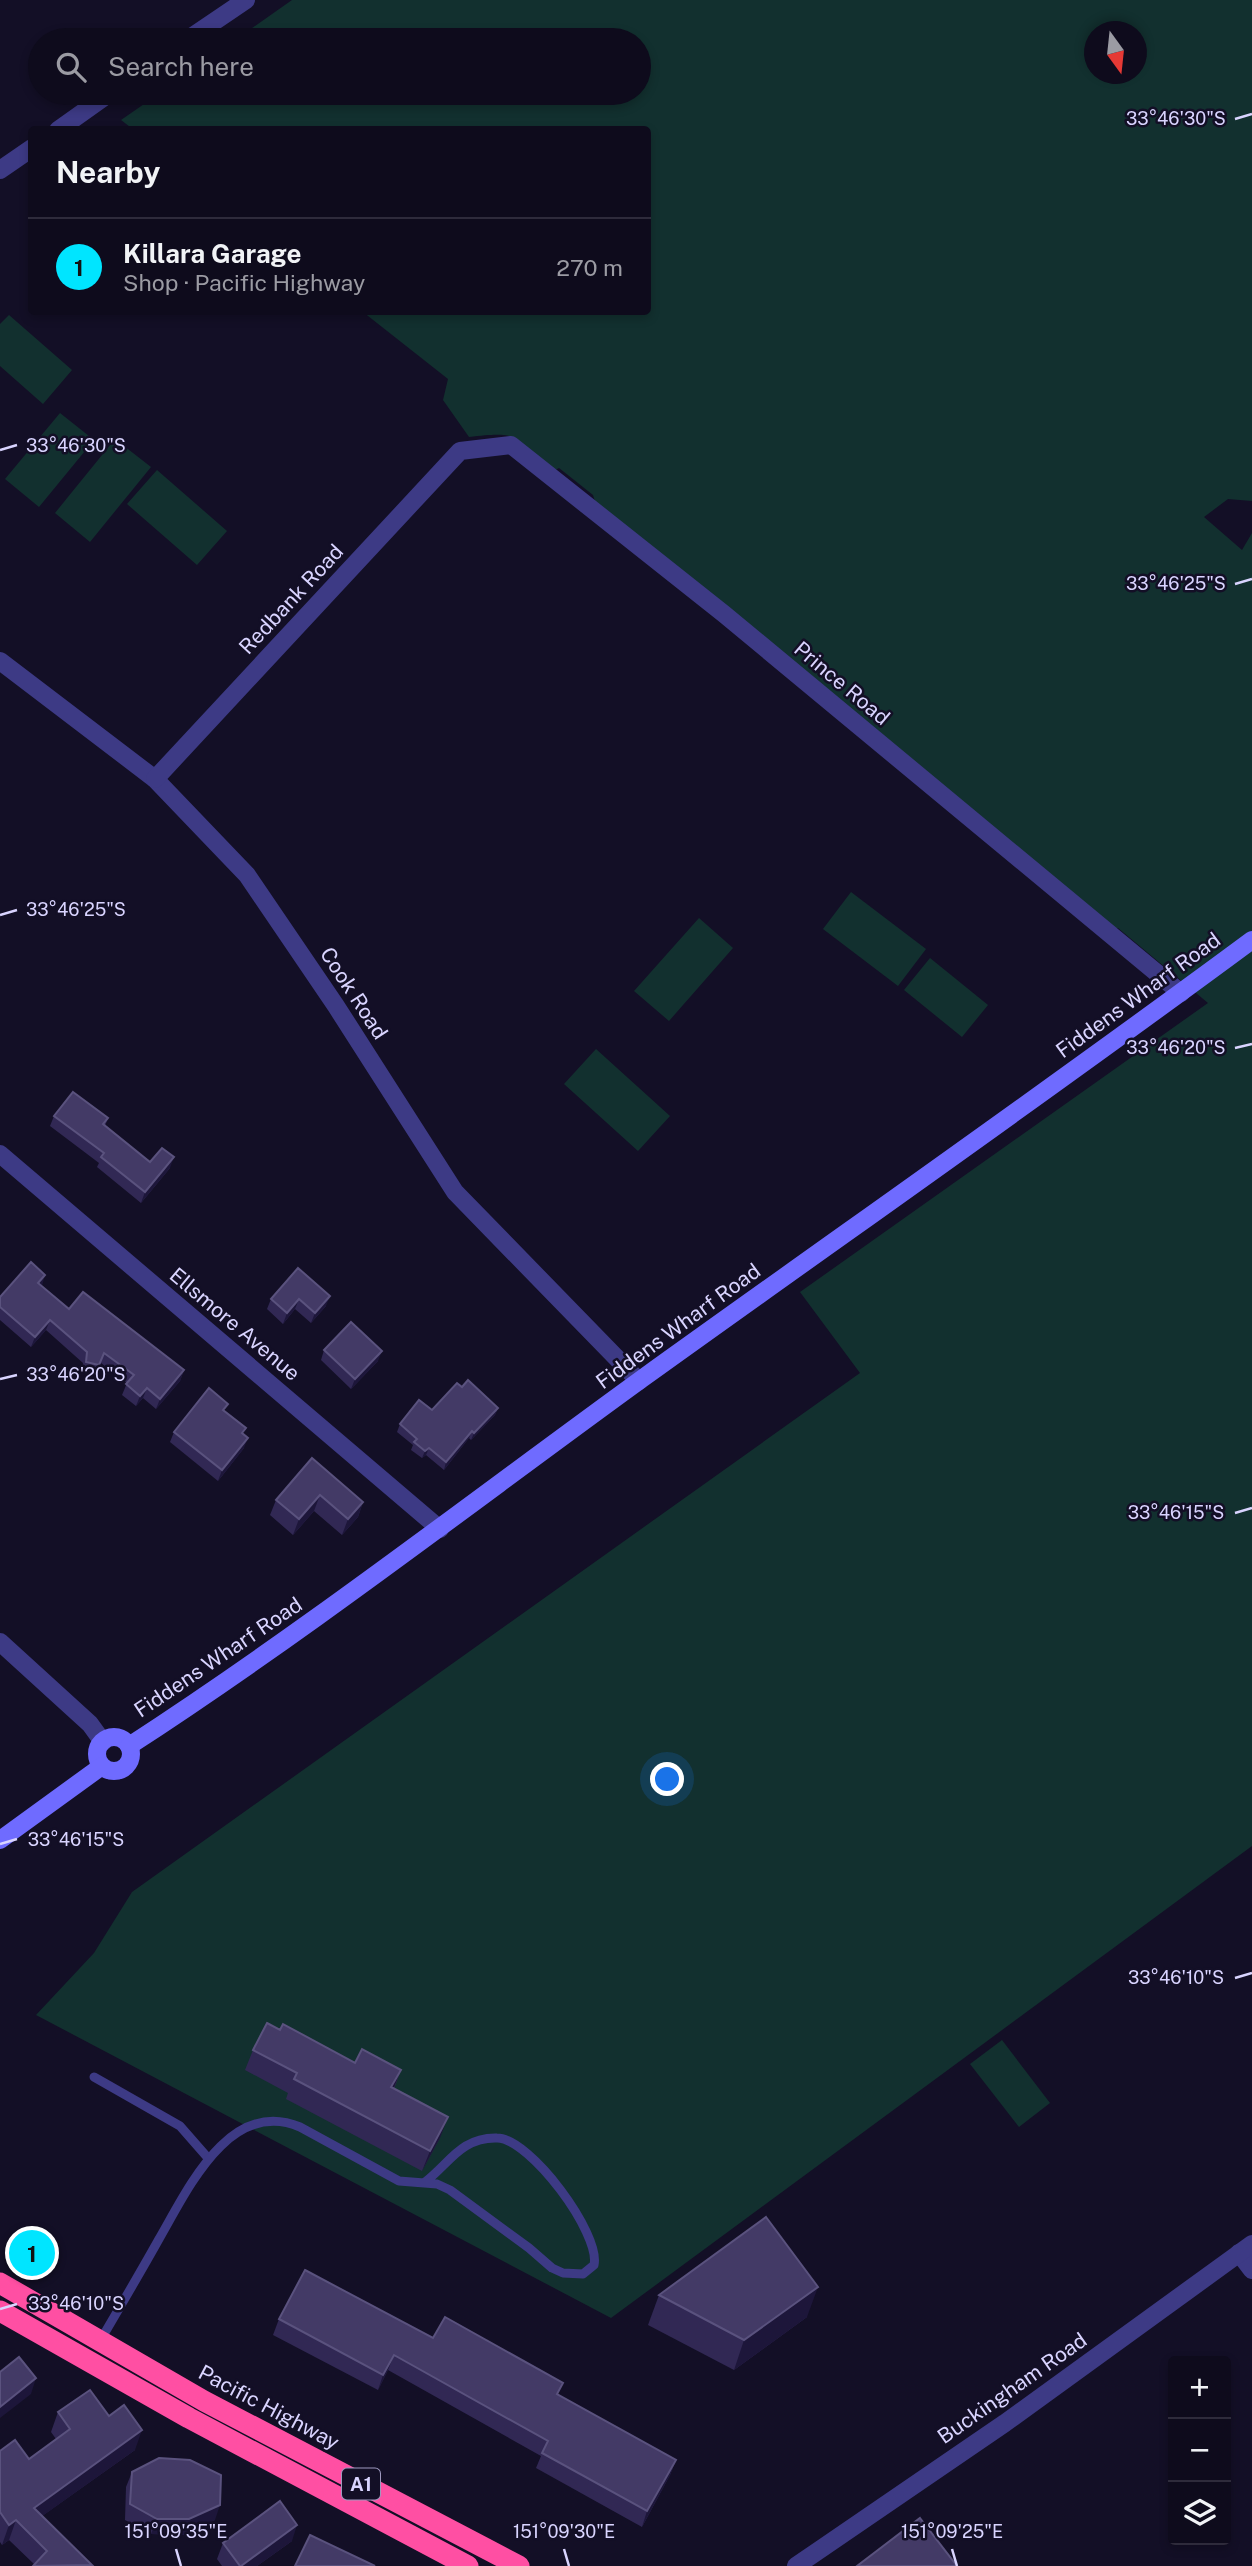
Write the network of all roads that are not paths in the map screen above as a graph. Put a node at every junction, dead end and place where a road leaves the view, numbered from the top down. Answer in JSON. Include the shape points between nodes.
{"nodes":[{"id":1,"x":246,"y":0,"type":"edge"},
{"id":2,"x":205,"y":28,"type":"edge"},
{"id":3,"x":93,"y":105,"type":"edge"},
{"id":4,"x":64,"y":126,"type":"edge"},
{"id":5,"x":28,"y":151,"type":"edge"},
{"id":6,"x":0,"y":170,"type":"edge"},
{"id":7,"x":460,"y":451,"type":"joint"},
{"id":8,"x":0,"y":661,"type":"edge"},
{"id":9,"x":155,"y":779,"type":"junction"},
{"id":10,"x":1252,"y":940,"type":"edge"},
{"id":11,"x":1181,"y":993,"type":"junction"},
{"id":12,"x":0,"y":1154,"type":"edge"},
{"id":13,"x":639,"y":1381,"type":"junction"},
{"id":14,"x":440,"y":1529,"type":"junction"},
{"id":15,"x":0,"y":1642,"type":"edge"},
{"id":16,"x":103,"y":1742,"type":"junction"},
{"id":17,"x":129,"y":1746,"type":"junction"},
{"id":18,"x":102,"y":1766,"type":"junction"},
{"id":19,"x":0,"y":1840,"type":"edge"},
{"id":20,"x":94,"y":2077,"type":"dead end"},
{"id":21,"x":208,"y":2158,"type":"junction"},
{"id":22,"x":425,"y":2182,"type":"junction"},
{"id":23,"x":1245,"y":2248,"type":"edge"},
{"id":24,"x":1252,"y":2270,"type":"edge"},
{"id":25,"x":0,"y":2283,"type":"edge"},
{"id":26,"x":0,"y":2311,"type":"edge"},
{"id":27,"x":100,"y":2341,"type":"junction"},
{"id":28,"x":468,"y":2566,"type":"edge"},
{"id":29,"x":519,"y":2566,"type":"edge"},
{"id":30,"x":796,"y":2566,"type":"edge"}],
"edges":[{"from":1,"to":2,"type":"street"},
{"from":3,"to":4,"type":"street"},
{"from":5,"to":6,"type":"street"},
{"from":7,"to":9,"type":"street","name":"Redbank Road"},
{"from":7,"to":11,"type":"street","name":"Prince Road","via":[[511,445],[724,614]]},
{"from":8,"to":9,"type":"street","name":"Cook Road"},
{"from":9,"to":13,"type":"street","name":"Cook Road","via":[[247,875],[455,1192]]},
{"from":10,"to":11,"type":"street","name":"Fiddens Wharf Road"},
{"from":11,"to":13,"type":"street","name":"Fiddens Wharf Road"},
{"from":12,"to":14,"type":"street","name":"Ellsmore Avenue"},
{"from":13,"to":14,"type":"street","name":"Fiddens Wharf Road"},
{"from":14,"to":17,"type":"street","name":"Fiddens Wharf Road"},
{"from":15,"to":16,"type":"street","via":[[90,1724]]},
{"from":16,"to":17,"type":"street","via":[[117,1738]]},
{"from":16,"to":18,"type":"street","via":[[97,1754]]},
{"from":17,"to":18,"type":"street","via":[[131,1758],[124,1768],[113,1771]]},
{"from":18,"to":19,"type":"street"},
{"from":20,"to":21,"type":"lane","via":[[180,2126]]},
{"from":21,"to":22,"type":"lane","via":[[255,2124],[278,2121],[300,2127],[400,2181]]},
{"from":21,"to":27,"type":"lane"},
{"from":22,"to":22,"type":"lane","via":[[461,2147],[498,2137],[508,2141],[524,2151],[569,2203],[592,2239],[594,2265],[583,2274],[552,2268],[450,2190]]},
{"from":23,"to":24,"type":"street"},
{"from":23,"to":30,"type":"street","name":"Buckingham Road","via":[[1004,2423]]},
{"from":25,"to":27,"type":"highway","name":"Pacific Highway","number":"A1"},
{"from":26,"to":28,"type":"highway","number":"A1","via":[[189,2418]]},
{"from":27,"to":29,"type":"highway","name":"Pacific Highway","number":"A1","via":[[204,2401]]}]}
